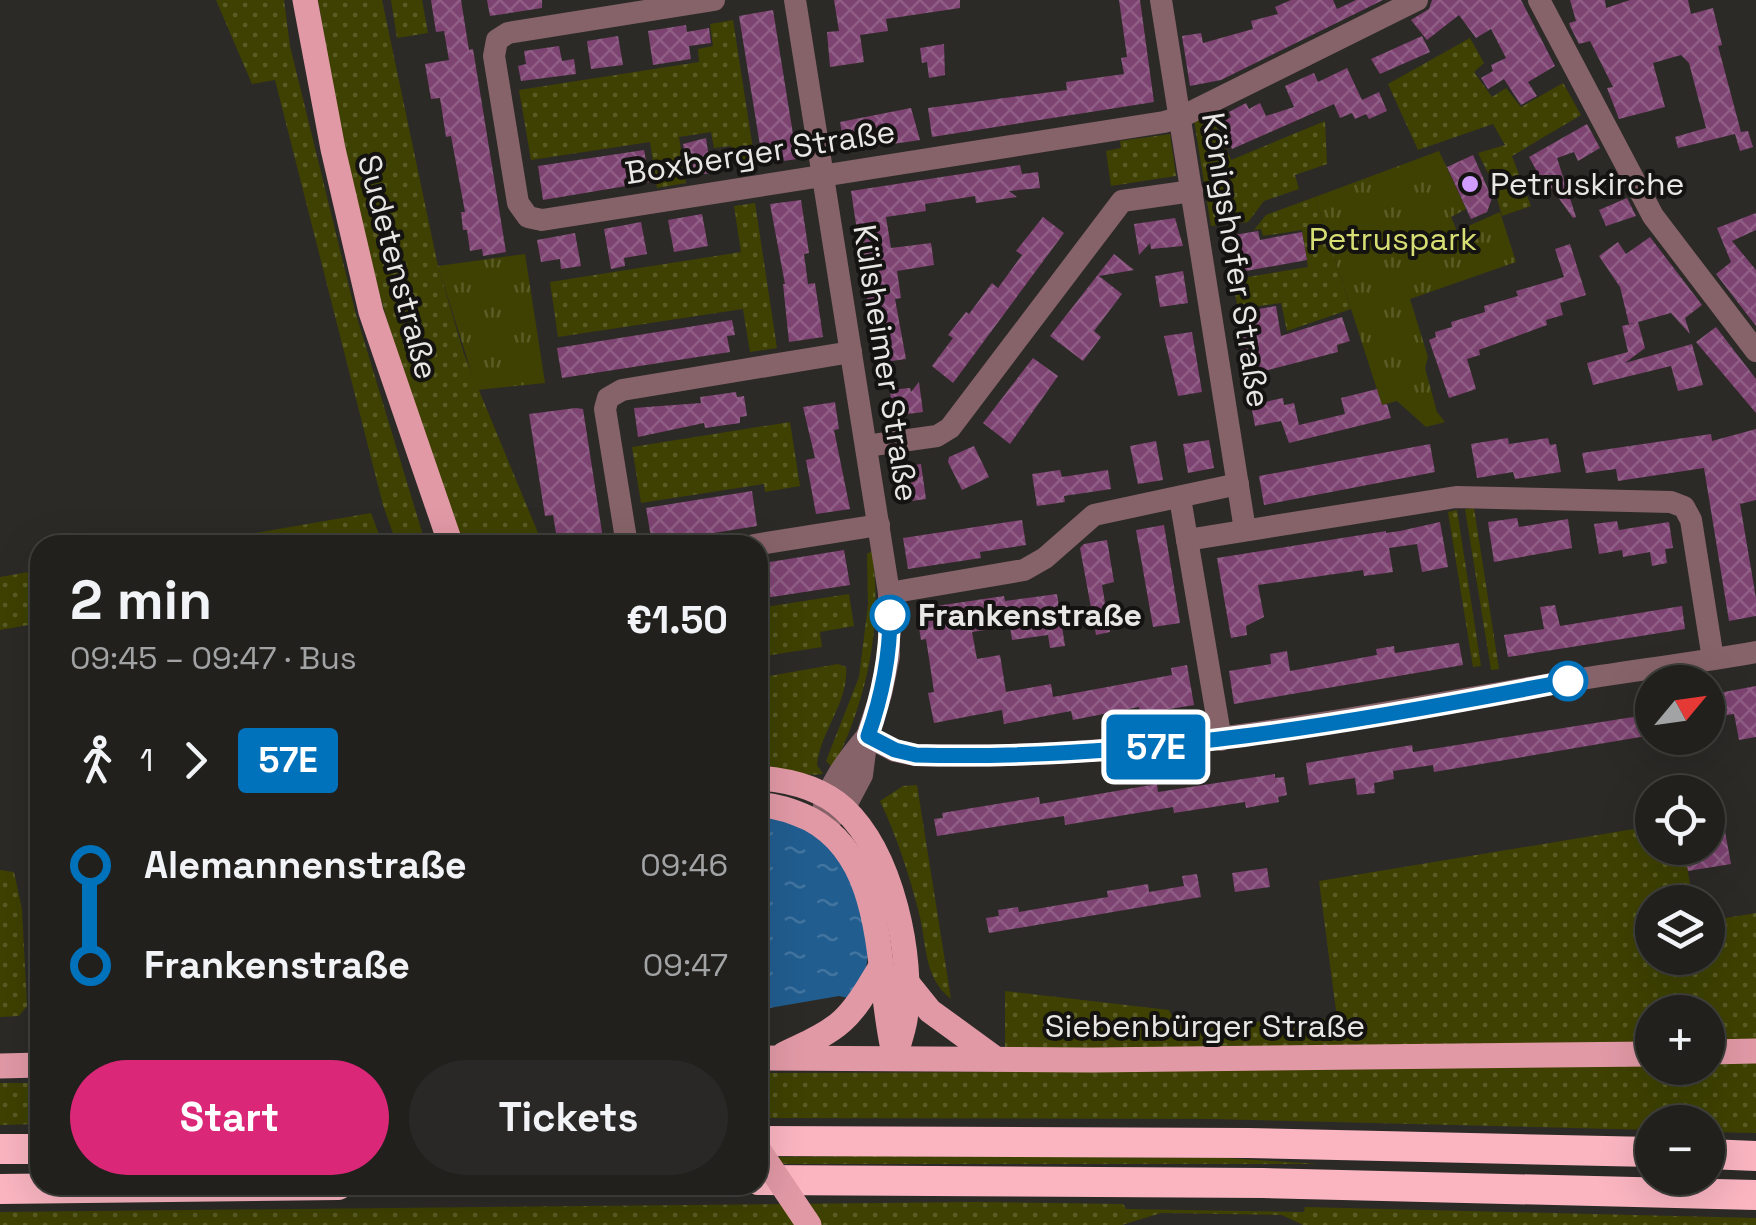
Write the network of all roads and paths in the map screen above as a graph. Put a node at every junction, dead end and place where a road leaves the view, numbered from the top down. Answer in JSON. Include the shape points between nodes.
{"nodes":[{"id":1,"x":305,"y":0,"type":"edge"},
{"id":2,"x":714,"y":0,"type":"edge"},
{"id":3,"x":795,"y":0,"type":"edge"},
{"id":4,"x":1162,"y":0,"type":"edge"},
{"id":5,"x":1417,"y":0,"type":"edge"},
{"id":6,"x":1538,"y":0,"type":"edge"},
{"id":7,"x":1181,"y":117,"type":"junction"},
{"id":8,"x":822,"y":174,"type":"junction"},
{"id":9,"x":1192,"y":191,"type":"junction"},
{"id":10,"x":1756,"y":351,"type":"edge"},
{"id":11,"x":851,"y":352,"type":"junction"},
{"id":12,"x":866,"y":446,"type":"junction"},
{"id":13,"x":1238,"y":484,"type":"junction"},
{"id":14,"x":1180,"y":498,"type":"junction"},
{"id":15,"x":878,"y":525,"type":"junction"},
{"id":16,"x":1245,"y":530,"type":"junction"},
{"id":17,"x":448,"y":535,"type":"edge"},
{"id":18,"x":626,"y":535,"type":"edge"},
{"id":19,"x":1187,"y":540,"type":"junction"},
{"id":20,"x":768,"y":543,"type":"edge"},
{"id":21,"x":889,"y":593,"type":"junction"},
{"id":22,"x":1756,"y":652,"type":"edge"},
{"id":23,"x":1714,"y":659,"type":"junction"},
{"id":24,"x":868,"y":736,"type":"junction"},
{"id":25,"x":1220,"y":740,"type":"junction"},
{"id":26,"x":768,"y":779,"type":"edge"},
{"id":27,"x":835,"y":803,"type":"junction"},
{"id":28,"x":768,"y":807,"type":"edge"},
{"id":29,"x":820,"y":825,"type":"junction"},
{"id":30,"x":881,"y":966,"type":"junction"},
{"id":31,"x":905,"y":980,"type":"junction"},
{"id":32,"x":1756,"y":1051,"type":"edge"},
{"id":33,"x":1725,"y":1052,"type":"edge"},
{"id":34,"x":1635,"y":1054,"type":"edge"},
{"id":35,"x":768,"y":1057,"type":"edge"},
{"id":36,"x":768,"y":1058,"type":"edge"},
{"id":37,"x":896,"y":1058,"type":"junction"},
{"id":38,"x":996,"y":1059,"type":"junction"},
{"id":39,"x":0,"y":1066,"type":"edge"},
{"id":40,"x":30,"y":1066,"type":"edge"},
{"id":41,"x":768,"y":1141,"type":"edge"},
{"id":42,"x":30,"y":1149,"type":"edge"},
{"id":43,"x":0,"y":1150,"type":"edge"},
{"id":44,"x":1635,"y":1152,"type":"edge"},
{"id":45,"x":1725,"y":1155,"type":"edge"},
{"id":46,"x":1756,"y":1156,"type":"edge"},
{"id":47,"x":768,"y":1164,"type":"edge"},
{"id":48,"x":768,"y":1180,"type":"edge"},
{"id":49,"x":0,"y":1189,"type":"edge"},
{"id":50,"x":30,"y":1189,"type":"edge"},
{"id":51,"x":1756,"y":1195,"type":"edge"},
{"id":52,"x":810,"y":1225,"type":"edge"}],
"edges":[{"from":1,"to":17,"type":"main road","name":"Sudetenstraße","via":[[371,312]]},
{"from":2,"to":8,"type":"street","name":"Boxberger Straße","via":[[497,40],[494,56],[518,203],[528,217],[542,220]]},
{"from":3,"to":8,"type":"street","name":"Külsheimer Straße"},
{"from":4,"to":7,"type":"street","name":"Königshofer Straße"},
{"from":5,"to":7,"type":"street","name":"Boxberger Straße"},
{"from":6,"to":10,"type":"street","via":[[1653,216]]},
{"from":7,"to":8,"type":"street","name":"Boxberger Straße"},
{"from":7,"to":9,"type":"street","name":"Königshofer Straße"},
{"from":8,"to":11,"type":"street","name":"Külsheimer Straße"},
{"from":9,"to":12,"type":"street","via":[[1122,201],[950,428],[937,436]]},
{"from":9,"to":13,"type":"street","name":"Königshofer Straße"},
{"from":11,"to":12,"type":"street","name":"Külsheimer Straße"},
{"from":11,"to":18,"type":"street","via":[[622,390],[608,398]]},
{"from":12,"to":15,"type":"street","name":"Külsheimer Straße"},
{"from":13,"to":14,"type":"street"},
{"from":13,"to":16,"type":"street","name":"Königshofer Straße"},
{"from":14,"to":19,"type":"street"},
{"from":14,"to":21,"type":"street","via":[[1094,515],[1024,570]]},
{"from":15,"to":20,"type":"street"},
{"from":15,"to":21,"type":"street","name":"Külsheimer Straße"},
{"from":16,"to":19,"type":"street"},
{"from":16,"to":23,"type":"street","via":[[1456,497],[1671,502],[1684,506],[1691,520]]},
{"from":19,"to":25,"type":"street"},
{"from":21,"to":24,"type":"street","name":"Külsheimer Straße","via":[[888,656]]},
{"from":22,"to":23,"type":"street"},
{"from":23,"to":25,"type":"street"},
{"from":24,"to":25,"type":"street","via":[[924,755],[1068,754]]},
{"from":24,"to":27,"type":"street","name":"Külsheimer Straße","via":[[862,775]]},
{"from":26,"to":27,"type":"main road","via":[[796,782]]},
{"from":27,"to":29,"type":"street"},
{"from":27,"to":31,"type":"main road","via":[[867,838],[884,872],[899,919]]},
{"from":28,"to":29,"type":"main road"},
{"from":29,"to":30,"type":"main road","via":[[861,875]]},
{"from":30,"to":35,"type":"main road","via":[[854,1012],[830,1032]]},
{"from":30,"to":37,"type":"main road"},
{"from":31,"to":37,"type":"main road"},
{"from":31,"to":38,"type":"main road","via":[[930,1012]]},
{"from":32,"to":33,"type":"main road"},
{"from":34,"to":38,"type":"main road","name":"Siebenbürger Straße"},
{"from":36,"to":37,"type":"main road","name":"Siebenbürger Straße"},
{"from":37,"to":38,"type":"main road","name":"Siebenbürger Straße"},
{"from":39,"to":40,"type":"main road"},
{"from":41,"to":44,"type":"highway"},
{"from":42,"to":43,"type":"highway"},
{"from":45,"to":46,"type":"highway"},
{"from":47,"to":52,"type":"main road","bridge":true},
{"from":48,"to":51,"type":"highway"},
{"from":49,"to":50,"type":"highway"}]}
